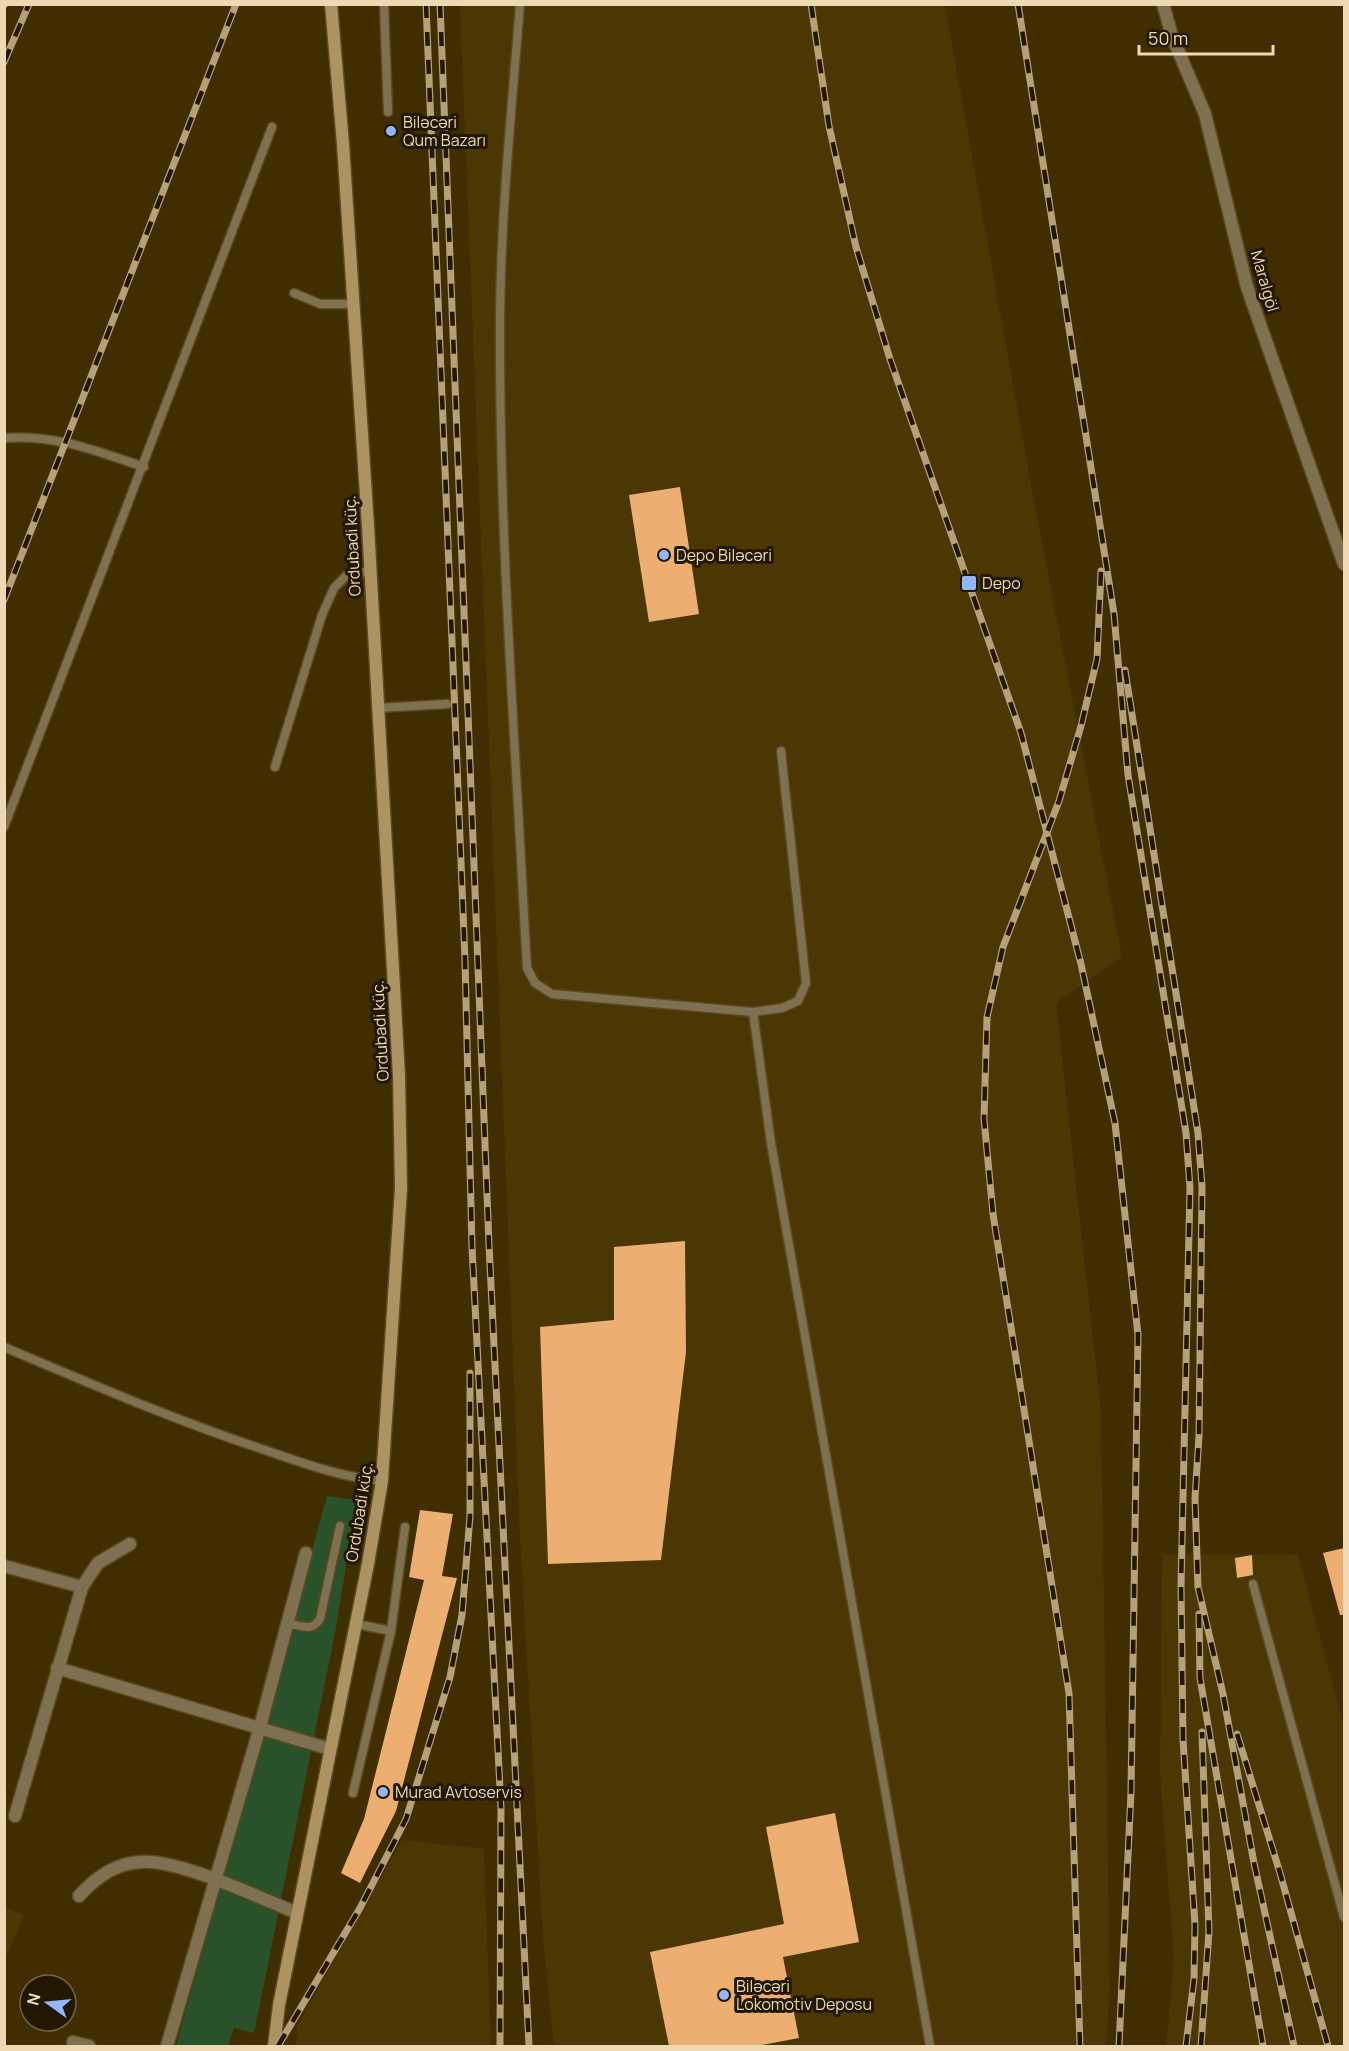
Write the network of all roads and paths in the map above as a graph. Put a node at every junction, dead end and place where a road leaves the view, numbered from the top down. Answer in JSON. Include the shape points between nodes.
{"nodes":[{"id":1,"x":331,"y":4,"type":"edge"},
{"id":2,"x":384,"y":4,"type":"edge"},
{"id":3,"x":520,"y":4,"type":"edge"},
{"id":4,"x":1163,"y":4,"type":"edge"},
{"id":5,"x":388,"y":112,"type":"dead end"},
{"id":6,"x":272,"y":128,"type":"dead end"},
{"id":7,"x":294,"y":293,"type":"dead end"},
{"id":8,"x":354,"y":304,"type":"junction"},
{"id":9,"x":4,"y":438,"type":"edge"},
{"id":10,"x":144,"y":467,"type":"junction"},
{"id":11,"x":1344,"y":564,"type":"edge"},
{"id":12,"x":370,"y":571,"type":"junction"},
{"id":13,"x":447,"y":704,"type":"dead end"},
{"id":14,"x":378,"y":708,"type":"junction"},
{"id":15,"x":781,"y":751,"type":"dead end"},
{"id":16,"x":275,"y":767,"type":"dead end"},
{"id":17,"x":4,"y":827,"type":"edge"},
{"id":18,"x":753,"y":1012,"type":"junction"},
{"id":19,"x":4,"y":1347,"type":"edge"},
{"id":20,"x":382,"y":1481,"type":"junction"},
{"id":21,"x":340,"y":1526,"type":"dead end"},
{"id":22,"x":405,"y":1527,"type":"dead end"},
{"id":23,"x":130,"y":1544,"type":"dead end"},
{"id":24,"x":306,"y":1553,"type":"dead end"},
{"id":25,"x":4,"y":1566,"type":"edge"},
{"id":26,"x":1253,"y":1584,"type":"dead end"},
{"id":27,"x":82,"y":1587,"type":"junction"},
{"id":28,"x":288,"y":1623,"type":"junction"},
{"id":29,"x":356,"y":1624,"type":"junction"},
{"id":30,"x":391,"y":1631,"type":"junction"},
{"id":31,"x":57,"y":1668,"type":"junction"},
{"id":32,"x":260,"y":1727,"type":"junction"},
{"id":33,"x":330,"y":1749,"type":"junction"},
{"id":34,"x":353,"y":1793,"type":"dead end"},
{"id":35,"x":15,"y":1816,"type":"dead end"},
{"id":36,"x":215,"y":1880,"type":"junction"},
{"id":37,"x":79,"y":1896,"type":"dead end"},
{"id":38,"x":297,"y":1913,"type":"junction"},
{"id":39,"x":1344,"y":1917,"type":"edge"},
{"id":40,"x":73,"y":2042,"type":"dead end"},
{"id":41,"x":89,"y":2046,"type":"edge"},
{"id":42,"x":167,"y":2046,"type":"edge"},
{"id":43,"x":274,"y":2046,"type":"edge"},
{"id":44,"x":930,"y":2046,"type":"edge"}],
"edges":[{"from":1,"to":8,"type":"main road","name":"Ordubadi küç."},
{"from":2,"to":5,"type":"lane"},
{"from":3,"to":18,"type":"lane","via":[[502,240],[500,344],[502,475],[527,968],[535,983],[552,994]]},
{"from":4,"to":11,"type":"street","name":"Maralgöl","via":[[1172,36],[1205,114],[1247,287]]},
{"from":6,"to":10,"type":"lane"},
{"from":7,"to":8,"type":"lane","via":[[320,304]]},
{"from":8,"to":12,"type":"main road","name":"Ordubadi küç."},
{"from":9,"to":10,"type":"lane","via":[[65,441]]},
{"from":10,"to":17,"type":"lane"},
{"from":12,"to":14,"type":"main road","name":"Ordubadi küç."},
{"from":12,"to":16,"type":"lane","via":[[347,575],[334,588]]},
{"from":13,"to":14,"type":"lane"},
{"from":14,"to":20,"type":"main road","name":"Ordubadi küç.","via":[[401,1125],[400,1224]]},
{"from":15,"to":18,"type":"lane","via":[[806,983],[798,1000],[782,1008]]},
{"from":18,"to":44,"type":"lane","via":[[771,1143]]},
{"from":19,"to":20,"type":"lane","via":[[214,1433],[345,1476]]},
{"from":20,"to":29,"type":"main road","name":"Ordubadi küç."},
{"from":21,"to":28,"type":"lane","via":[[320,1619],[310,1628]]},
{"from":22,"to":30,"type":"lane"},
{"from":23,"to":27,"type":"street","via":[[98,1563]]},
{"from":24,"to":28,"type":"street"},
{"from":25,"to":27,"type":"street"},
{"from":26,"to":39,"type":"lane"},
{"from":27,"to":31,"type":"street"},
{"from":28,"to":32,"type":"street"},
{"from":29,"to":30,"type":"lane"},
{"from":29,"to":33,"type":"main road","name":"Ordubadi küç."},
{"from":30,"to":34,"type":"lane"},
{"from":31,"to":32,"type":"street"},
{"from":31,"to":35,"type":"street"},
{"from":32,"to":33,"type":"street"},
{"from":32,"to":36,"type":"street"},
{"from":33,"to":38,"type":"main road","name":"Ordubadi küç."},
{"from":36,"to":37,"type":"street","via":[[158,1862],[140,1862],[105,1873]]},
{"from":36,"to":38,"type":"street"},
{"from":36,"to":42,"type":"street"},
{"from":38,"to":43,"type":"main road","name":"Ordubadi küç."},
{"from":40,"to":41,"type":"street"}]}
